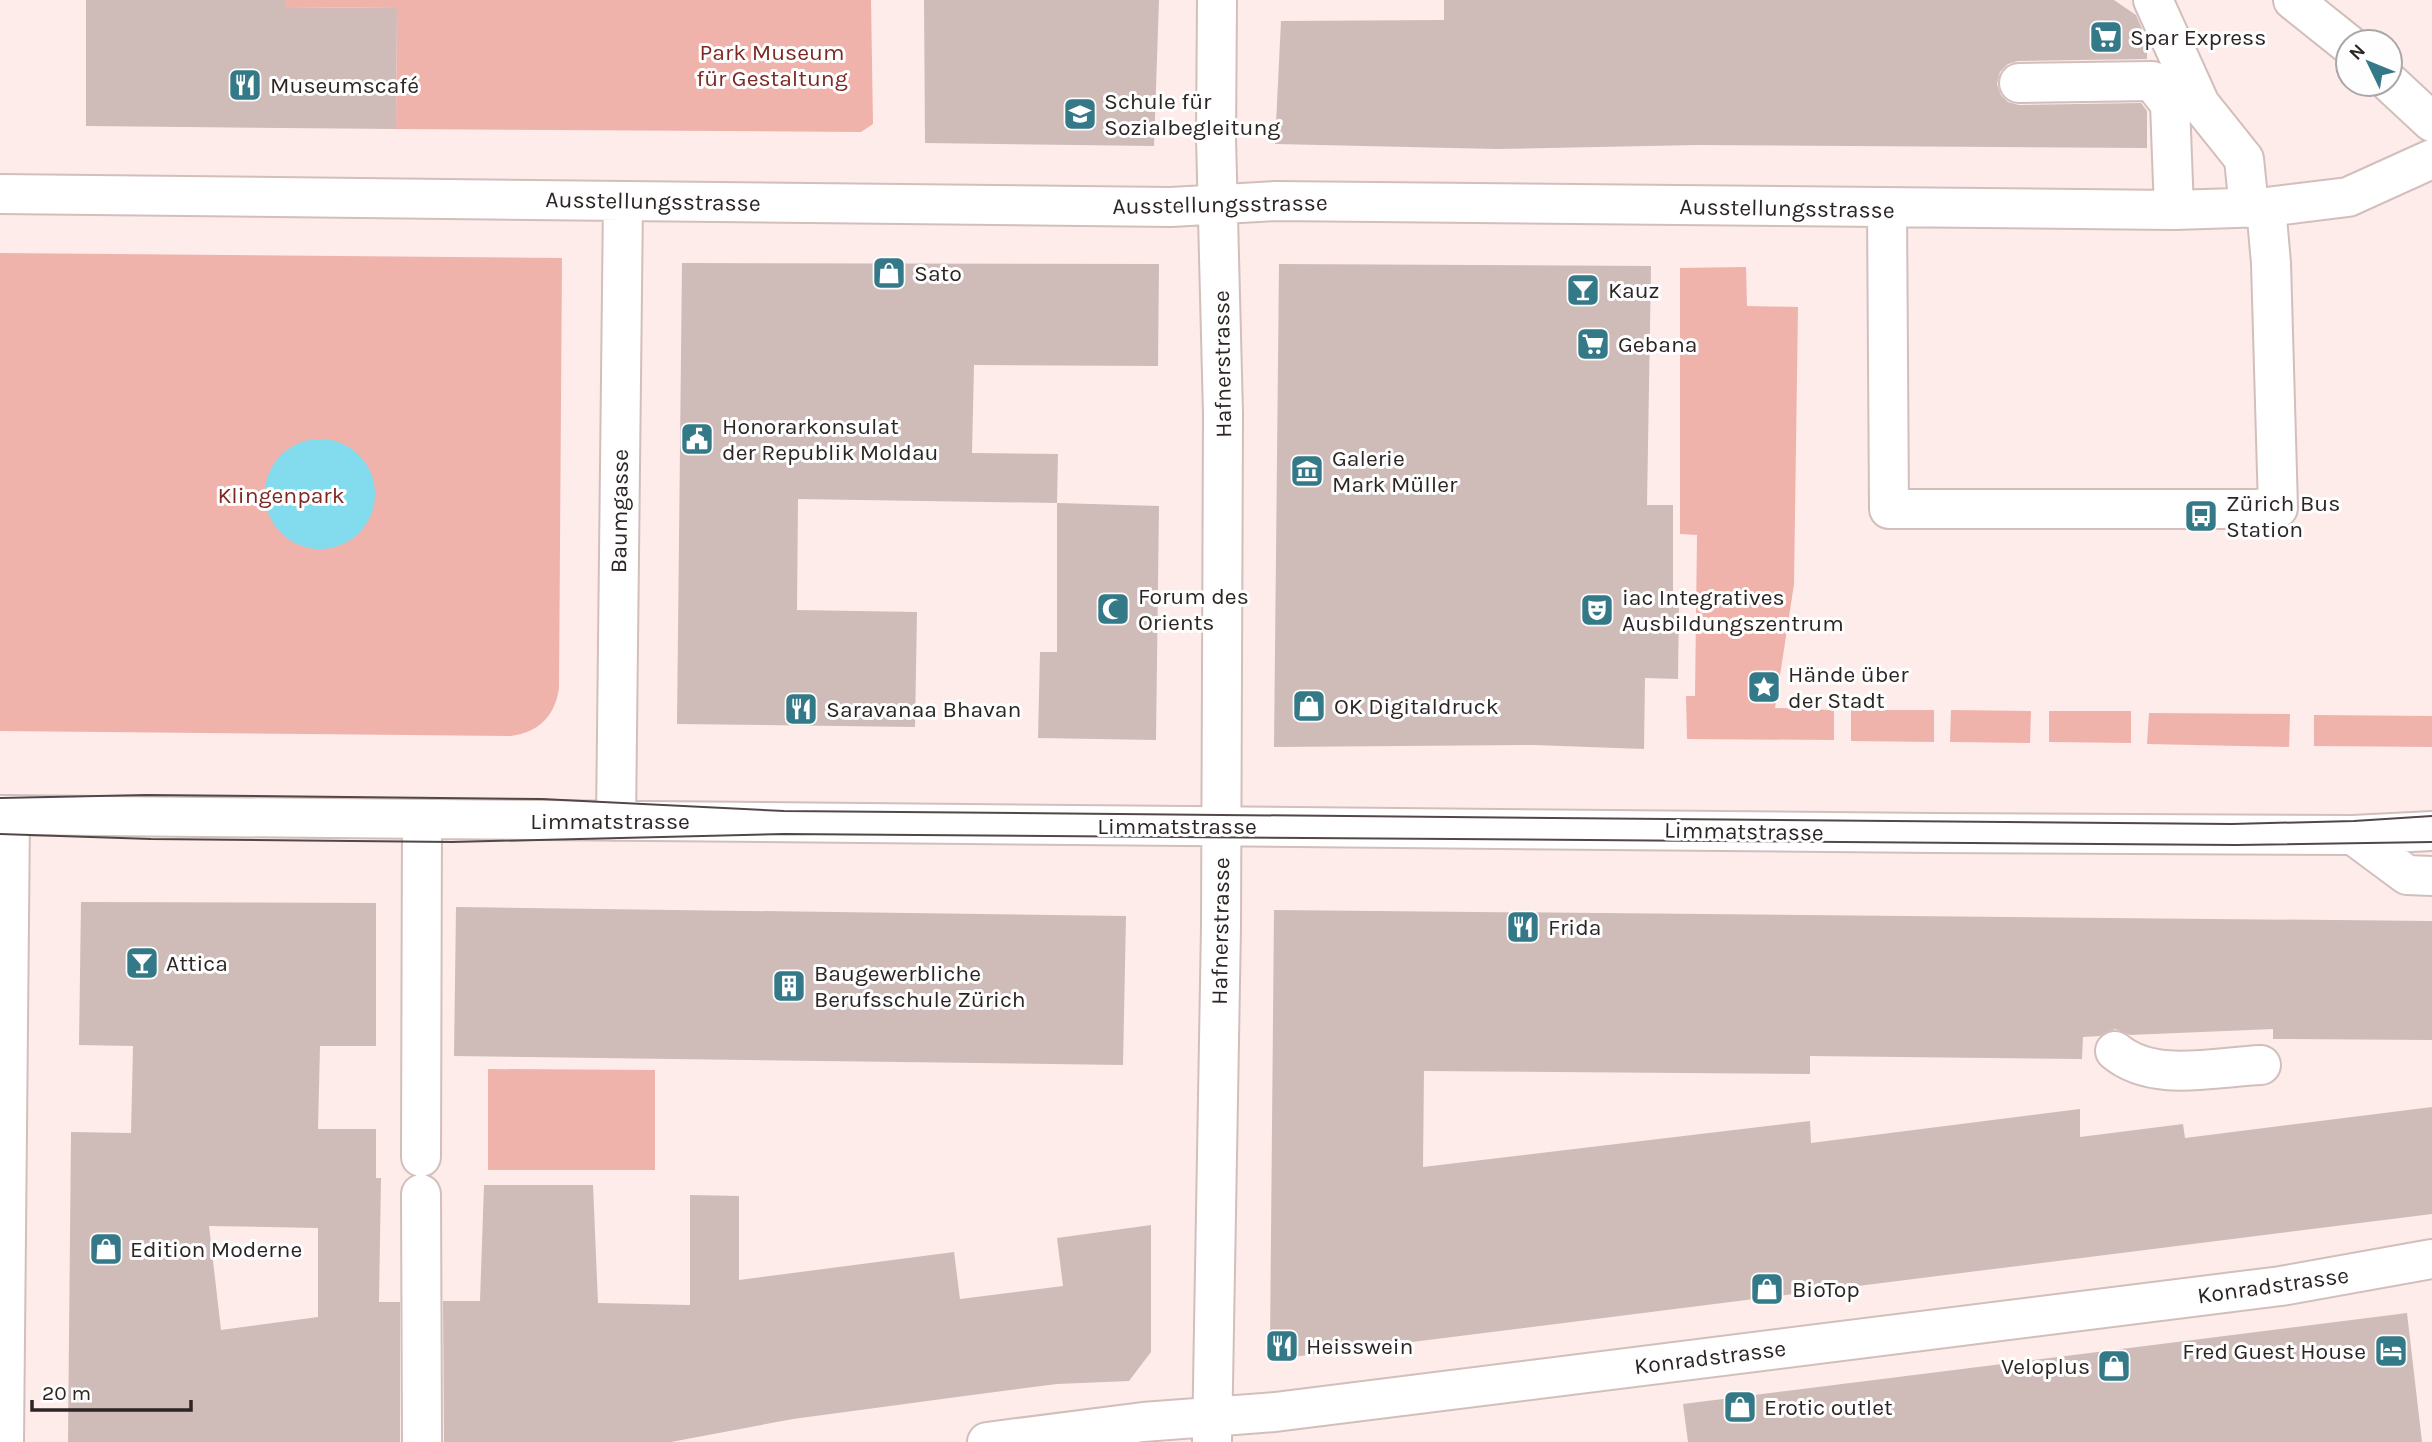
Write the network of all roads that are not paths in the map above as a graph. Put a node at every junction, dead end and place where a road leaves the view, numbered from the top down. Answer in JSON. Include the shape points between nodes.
{"nodes":[{"id":1,"x":1217,"y":0,"type":"edge"},
{"id":2,"x":2153,"y":0,"type":"edge"},
{"id":3,"x":2293,"y":0,"type":"edge"},
{"id":4,"x":2334,"y":33,"type":"edge"},
{"id":5,"x":2019,"y":83,"type":"dead end"},
{"id":6,"x":2404,"y":96,"type":"edge"},
{"id":7,"x":2432,"y":122,"type":"edge"},
{"id":8,"x":2432,"y":159,"type":"edge"},
{"id":9,"x":0,"y":194,"type":"edge"},
{"id":10,"x":623,"y":201,"type":"junction"},
{"id":11,"x":1218,"y":204,"type":"junction"},
{"id":12,"x":2257,"y":208,"type":"junction"},
{"id":13,"x":1887,"y":209,"type":"junction"},
{"id":14,"x":2174,"y":211,"type":"junction"},
{"id":15,"x":5,"y":815,"type":"edge"},
{"id":16,"x":422,"y":819,"type":"junction"},
{"id":17,"x":616,"y":821,"type":"junction"},
{"id":18,"x":1222,"y":826,"type":"junction"},
{"id":19,"x":2432,"y":831,"type":"edge"},
{"id":20,"x":2353,"y":835,"type":"junction"},
{"id":21,"x":2432,"y":876,"type":"edge"},
{"id":22,"x":2115,"y":1051,"type":"dead end"},
{"id":23,"x":2261,"y":1065,"type":"dead end"},
{"id":24,"x":2432,"y":1259,"type":"edge"},
{"id":25,"x":1212,"y":1430,"type":"edge"},
{"id":26,"x":5,"y":1442,"type":"edge"},
{"id":27,"x":422,"y":1442,"type":"edge"},
{"id":28,"x":987,"y":1442,"type":"edge"}],
"edges":[{"from":1,"to":11,"type":"street","name":"Hafnerstrasse"},
{"from":2,"to":12,"type":"street","via":[[2200,104],[2244,159]]},
{"from":3,"to":4,"type":"street"},
{"from":5,"to":14,"type":"street","via":[[2152,81],[2169,104]]},
{"from":6,"to":7,"type":"street"},
{"from":8,"to":12,"type":"street","name":"Ausstellungsstrasse","via":[[2348,197]]},
{"from":9,"to":10,"type":"street","name":"Ausstellungsstrasse"},
{"from":10,"to":11,"type":"street","name":"Ausstellungsstrasse"},
{"from":10,"to":17,"type":"street","name":"Baumgasse"},
{"from":11,"to":13,"type":"street","name":"Ausstellungsstrasse"},
{"from":11,"to":18,"type":"street","name":"Hafnerstrasse","via":[[1223,414]]},
{"from":12,"to":13,"type":"street","via":[[2272,279],[2278,508],[2252,509],[1889,509]]},
{"from":12,"to":14,"type":"street","name":"Ausstellungsstrasse"},
{"from":13,"to":14,"type":"street","name":"Ausstellungsstrasse"},
{"from":15,"to":16,"type":"street","name":"Limmatstrasse"},
{"from":15,"to":26,"type":"street"},
{"from":16,"to":17,"type":"street","name":"Limmatstrasse"},
{"from":16,"to":27,"type":"street"},
{"from":17,"to":18,"type":"street","name":"Limmatstrasse"},
{"from":18,"to":20,"type":"street","name":"Limmatstrasse"},
{"from":18,"to":25,"type":"street","name":"Hafnerstrasse"},
{"from":19,"to":20,"type":"street","name":"Limmatstrasse"},
{"from":20,"to":21,"type":"street","via":[[2407,875]]},
{"from":22,"to":23,"type":"street","via":[[2150,1070]]},
{"from":24,"to":25,"type":"street","name":"Konradstrasse","via":[[2281,1286]]},
{"from":25,"to":28,"type":"street","name":"Konradstrasse","via":[[1143,1422]]}]}
